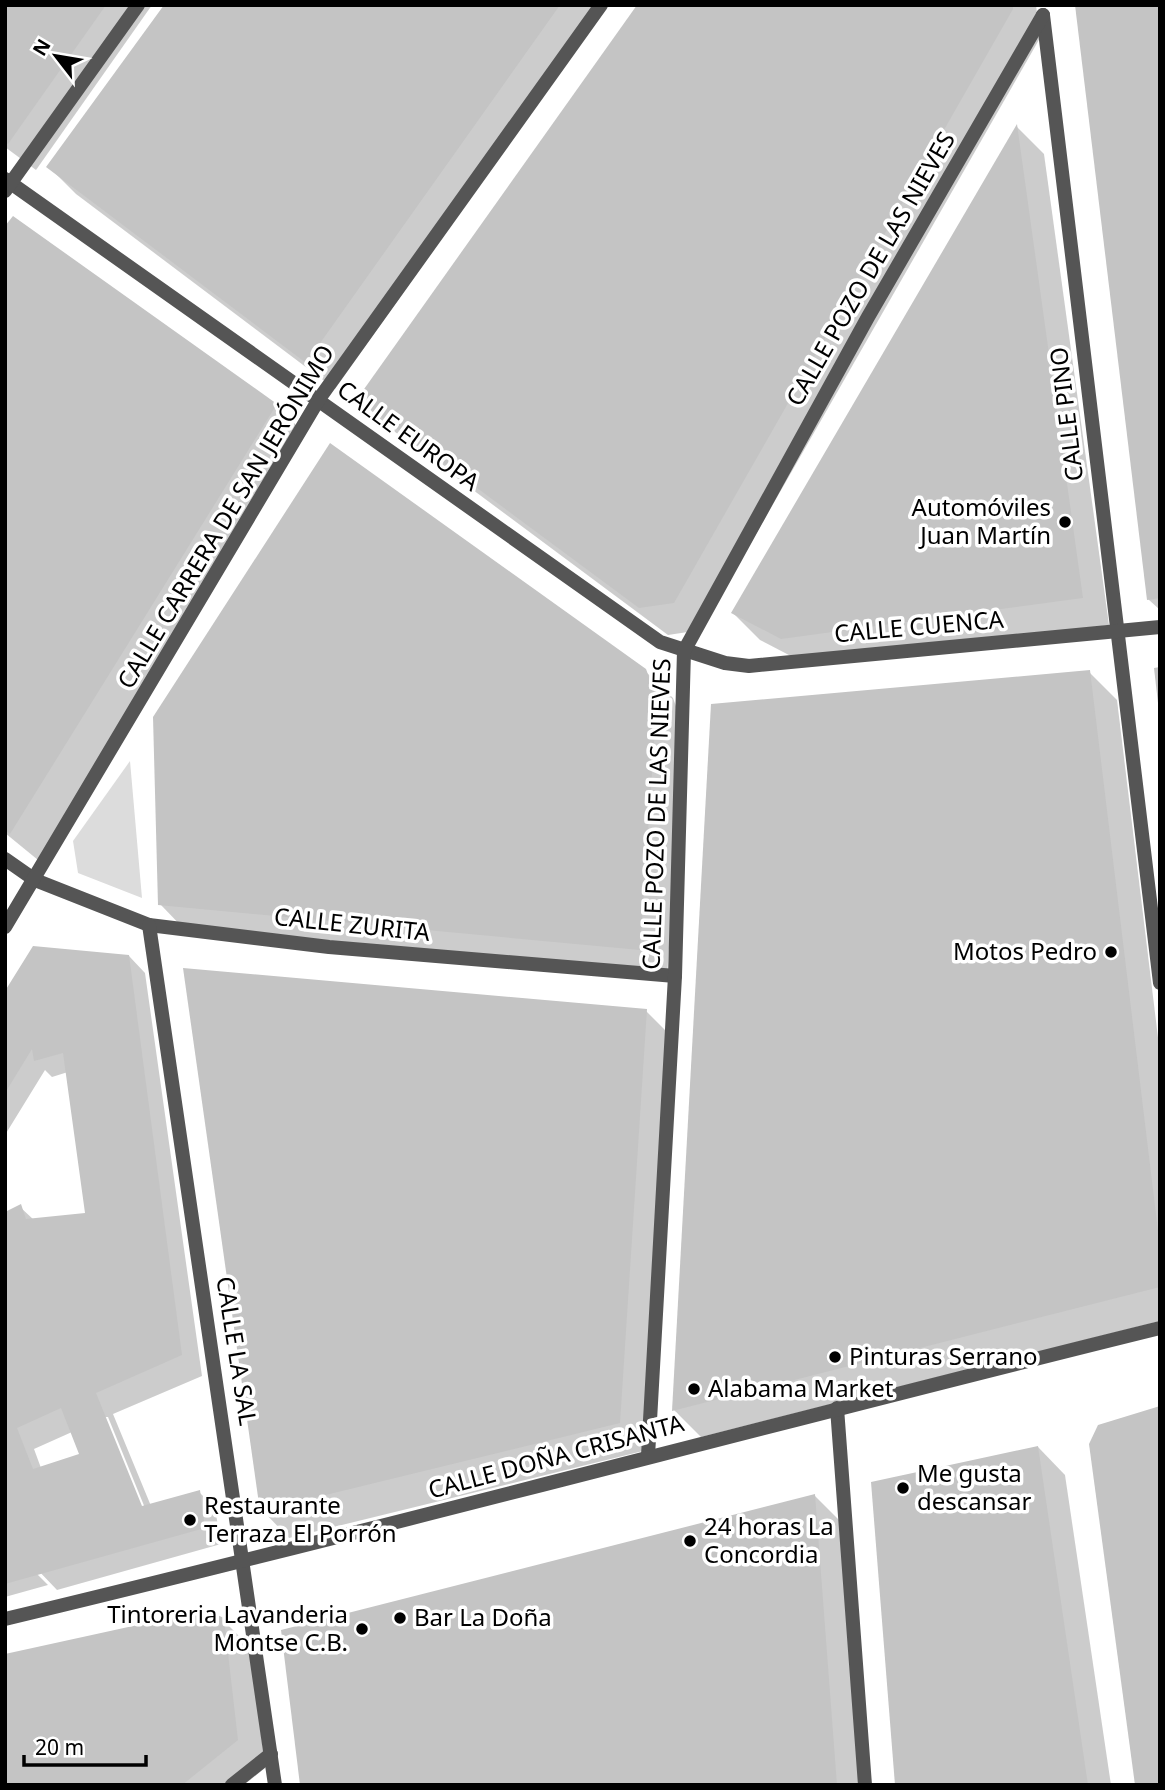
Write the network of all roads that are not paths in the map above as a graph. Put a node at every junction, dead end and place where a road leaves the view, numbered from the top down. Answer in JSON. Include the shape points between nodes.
{"nodes":[{"id":1,"x":138,"y":5,"type":"edge"},
{"id":2,"x":601,"y":5,"type":"edge"},
{"id":3,"x":1043,"y":10,"type":"edge"},
{"id":4,"x":7,"y":184,"type":"edge"},
{"id":5,"x":319,"y":400,"type":"junction"},
{"id":6,"x":1160,"y":627,"type":"edge"},
{"id":7,"x":1116,"y":630,"type":"junction"},
{"id":8,"x":684,"y":651,"type":"junction"},
{"id":9,"x":5,"y":859,"type":"edge"},
{"id":10,"x":35,"y":880,"type":"junction"},
{"id":11,"x":149,"y":925,"type":"junction"},
{"id":12,"x":5,"y":927,"type":"edge"},
{"id":13,"x":675,"y":976,"type":"junction"},
{"id":14,"x":1160,"y":983,"type":"edge"},
{"id":15,"x":1160,"y":1328,"type":"edge"},
{"id":16,"x":836,"y":1408,"type":"junction"},
{"id":17,"x":648,"y":1456,"type":"junction"},
{"id":18,"x":244,"y":1562,"type":"junction"},
{"id":19,"x":5,"y":1619,"type":"edge"},
{"id":20,"x":271,"y":1754,"type":"junction"},
{"id":21,"x":232,"y":1785,"type":"edge"},
{"id":22,"x":275,"y":1785,"type":"edge"},
{"id":23,"x":865,"y":1785,"type":"edge"}],
"edges":[{"from":1,"to":4,"type":"street"},
{"from":2,"to":5,"type":"street","name":"CALLE CARRERA DE SAN JERÓNIMO"},
{"from":3,"to":7,"type":"street","name":"CALLE PINO"},
{"from":3,"to":8,"type":"street","name":"CALLE POZO DE LAS NIEVES"},
{"from":4,"to":5,"type":"street","name":"CALLE EUROPA"},
{"from":5,"to":8,"type":"street","name":"CALLE EUROPA","via":[[648,637]]},
{"from":5,"to":10,"type":"street","name":"CALLE CARRERA DE SAN JERÓNIMO"},
{"from":6,"to":7,"type":"street","name":"CALLE CUENCA"},
{"from":7,"to":8,"type":"street","name":"CALLE CUENCA","via":[[749,666]]},
{"from":7,"to":14,"type":"street","name":"CALLE PINO"},
{"from":8,"to":13,"type":"street","name":"CALLE POZO DE LAS NIEVES"},
{"from":9,"to":10,"type":"street","name":"CALLE ZURITA"},
{"from":10,"to":11,"type":"street","name":"CALLE ZURITA"},
{"from":10,"to":12,"type":"street","name":"CALLE CARRERA DE SAN JERÓNIMO"},
{"from":11,"to":13,"type":"street","name":"CALLE ZURITA","via":[[330,947]]},
{"from":11,"to":18,"type":"street","name":"CALLE LA SAL"},
{"from":13,"to":17,"type":"street","name":"CALLE POZO DE LAS NIEVES"},
{"from":15,"to":16,"type":"street","name":"CALLE DOÑA CRISANTA"},
{"from":16,"to":17,"type":"street","name":"CALLE DOÑA CRISANTA"},
{"from":16,"to":23,"type":"street"},
{"from":17,"to":18,"type":"street","name":"CALLE DOÑA CRISANTA"},
{"from":18,"to":19,"type":"street","name":"CALLE DOÑA CRISANTA"},
{"from":18,"to":20,"type":"street","name":"CALLE LA SAL"},
{"from":20,"to":21,"type":"street"},
{"from":20,"to":22,"type":"street","name":"CALLE LA SAL"}]}
